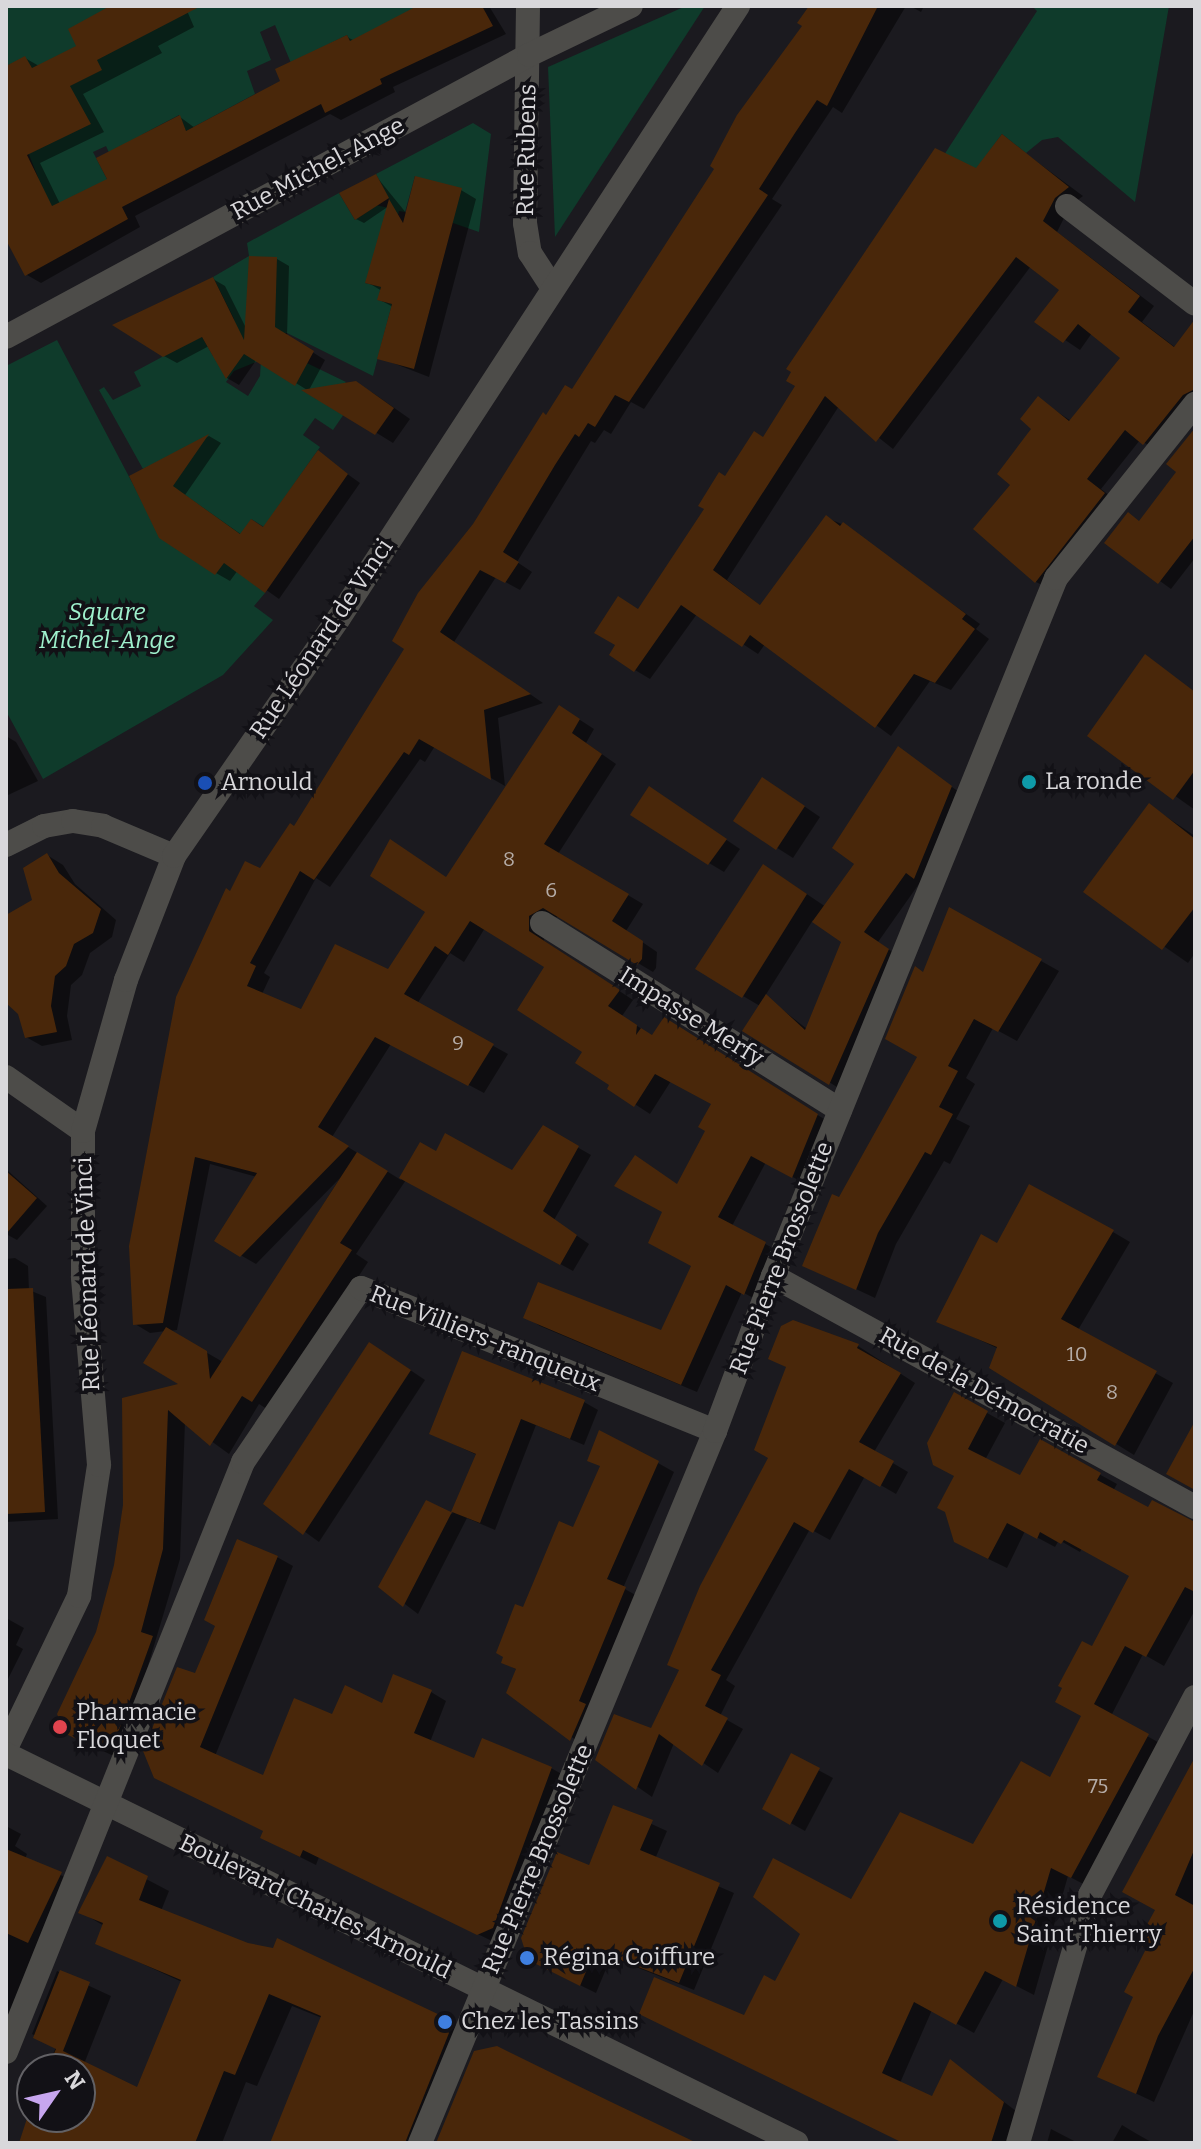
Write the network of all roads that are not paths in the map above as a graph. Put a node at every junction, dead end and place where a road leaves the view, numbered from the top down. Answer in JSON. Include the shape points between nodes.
{"nodes":[{"id":1,"x":528,"y":6,"type":"edge"},
{"id":2,"x":631,"y":6,"type":"edge"},
{"id":3,"x":738,"y":6,"type":"edge"},
{"id":4,"x":529,"y":55,"type":"junction"},
{"id":5,"x":1067,"y":206,"type":"dead end"},
{"id":6,"x":552,"y":287,"type":"junction"},
{"id":7,"x":1195,"y":304,"type":"edge"},
{"id":8,"x":7,"y":333,"type":"edge"},
{"id":9,"x":1195,"y":404,"type":"edge"},
{"id":10,"x":6,"y":845,"type":"edge"},
{"id":11,"x":174,"y":856,"type":"junction"},
{"id":12,"x":542,"y":923,"type":"dead end"},
{"id":13,"x":6,"y":1077,"type":"edge"},
{"id":14,"x":840,"y":1110,"type":"junction"},
{"id":15,"x":83,"y":1131,"type":"junction"},
{"id":16,"x":773,"y":1276,"type":"junction"},
{"id":17,"x":715,"y":1431,"type":"junction"},
{"id":18,"x":1195,"y":1507,"type":"edge"},
{"id":19,"x":1195,"y":1697,"type":"edge"},
{"id":20,"x":6,"y":1751,"type":"edge"},
{"id":21,"x":106,"y":1804,"type":"junction"},
{"id":22,"x":483,"y":1990,"type":"junction"},
{"id":23,"x":6,"y":2052,"type":"edge"},
{"id":24,"x":420,"y":2143,"type":"edge"},
{"id":25,"x":797,"y":2143,"type":"edge"},
{"id":26,"x":1018,"y":2143,"type":"edge"}],
"edges":[{"from":1,"to":4,"type":"street","name":"Rue Rubens"},
{"from":2,"to":4,"type":"street","name":"Rue Michel-Ange"},
{"from":3,"to":6,"type":"street","name":"Rue Léonard de Vinci"},
{"from":4,"to":6,"type":"street","name":"Rue Rubens","via":[[525,223],[530,253]]},
{"from":4,"to":8,"type":"street","name":"Rue Michel-Ange"},
{"from":5,"to":7,"type":"street"},
{"from":6,"to":11,"type":"street","name":"Rue Léonard de Vinci","via":[[339,618]]},
{"from":9,"to":14,"type":"street","name":"Rue Pierre Brossolette","via":[[1056,578]]},
{"from":10,"to":11,"type":"street","via":[[44,826],[73,821],[103,826]]},
{"from":11,"to":15,"type":"street","name":"Rue Léonard de Vinci","via":[[126,980]]},
{"from":12,"to":14,"type":"street","name":"Impasse Merfy"},
{"from":13,"to":15,"type":"street"},
{"from":14,"to":16,"type":"street","name":"Rue Pierre Brossolette"},
{"from":15,"to":20,"type":"street","name":"Rue Léonard de Vinci","via":[[83,1277],[99,1465],[79,1596]]},
{"from":16,"to":17,"type":"street","name":"Rue Pierre Brossolette"},
{"from":16,"to":18,"type":"street","name":"Rue de la Démocratie"},
{"from":17,"to":21,"type":"street","name":"Rue Villiers-ranqueux","via":[[361,1288],[243,1462]]},
{"from":17,"to":22,"type":"street","name":"Rue Pierre Brossolette"},
{"from":19,"to":26,"type":"street","via":[[1090,1895]]},
{"from":20,"to":21,"type":"street","name":"Boulevard Charles Arnould"},
{"from":21,"to":22,"type":"street","name":"Boulevard Charles Arnould"},
{"from":21,"to":23,"type":"street"},
{"from":22,"to":24,"type":"street","name":"Rue Pierre Brossolette"},
{"from":22,"to":25,"type":"street","name":"Boulevard Charles Arnould"}]}
